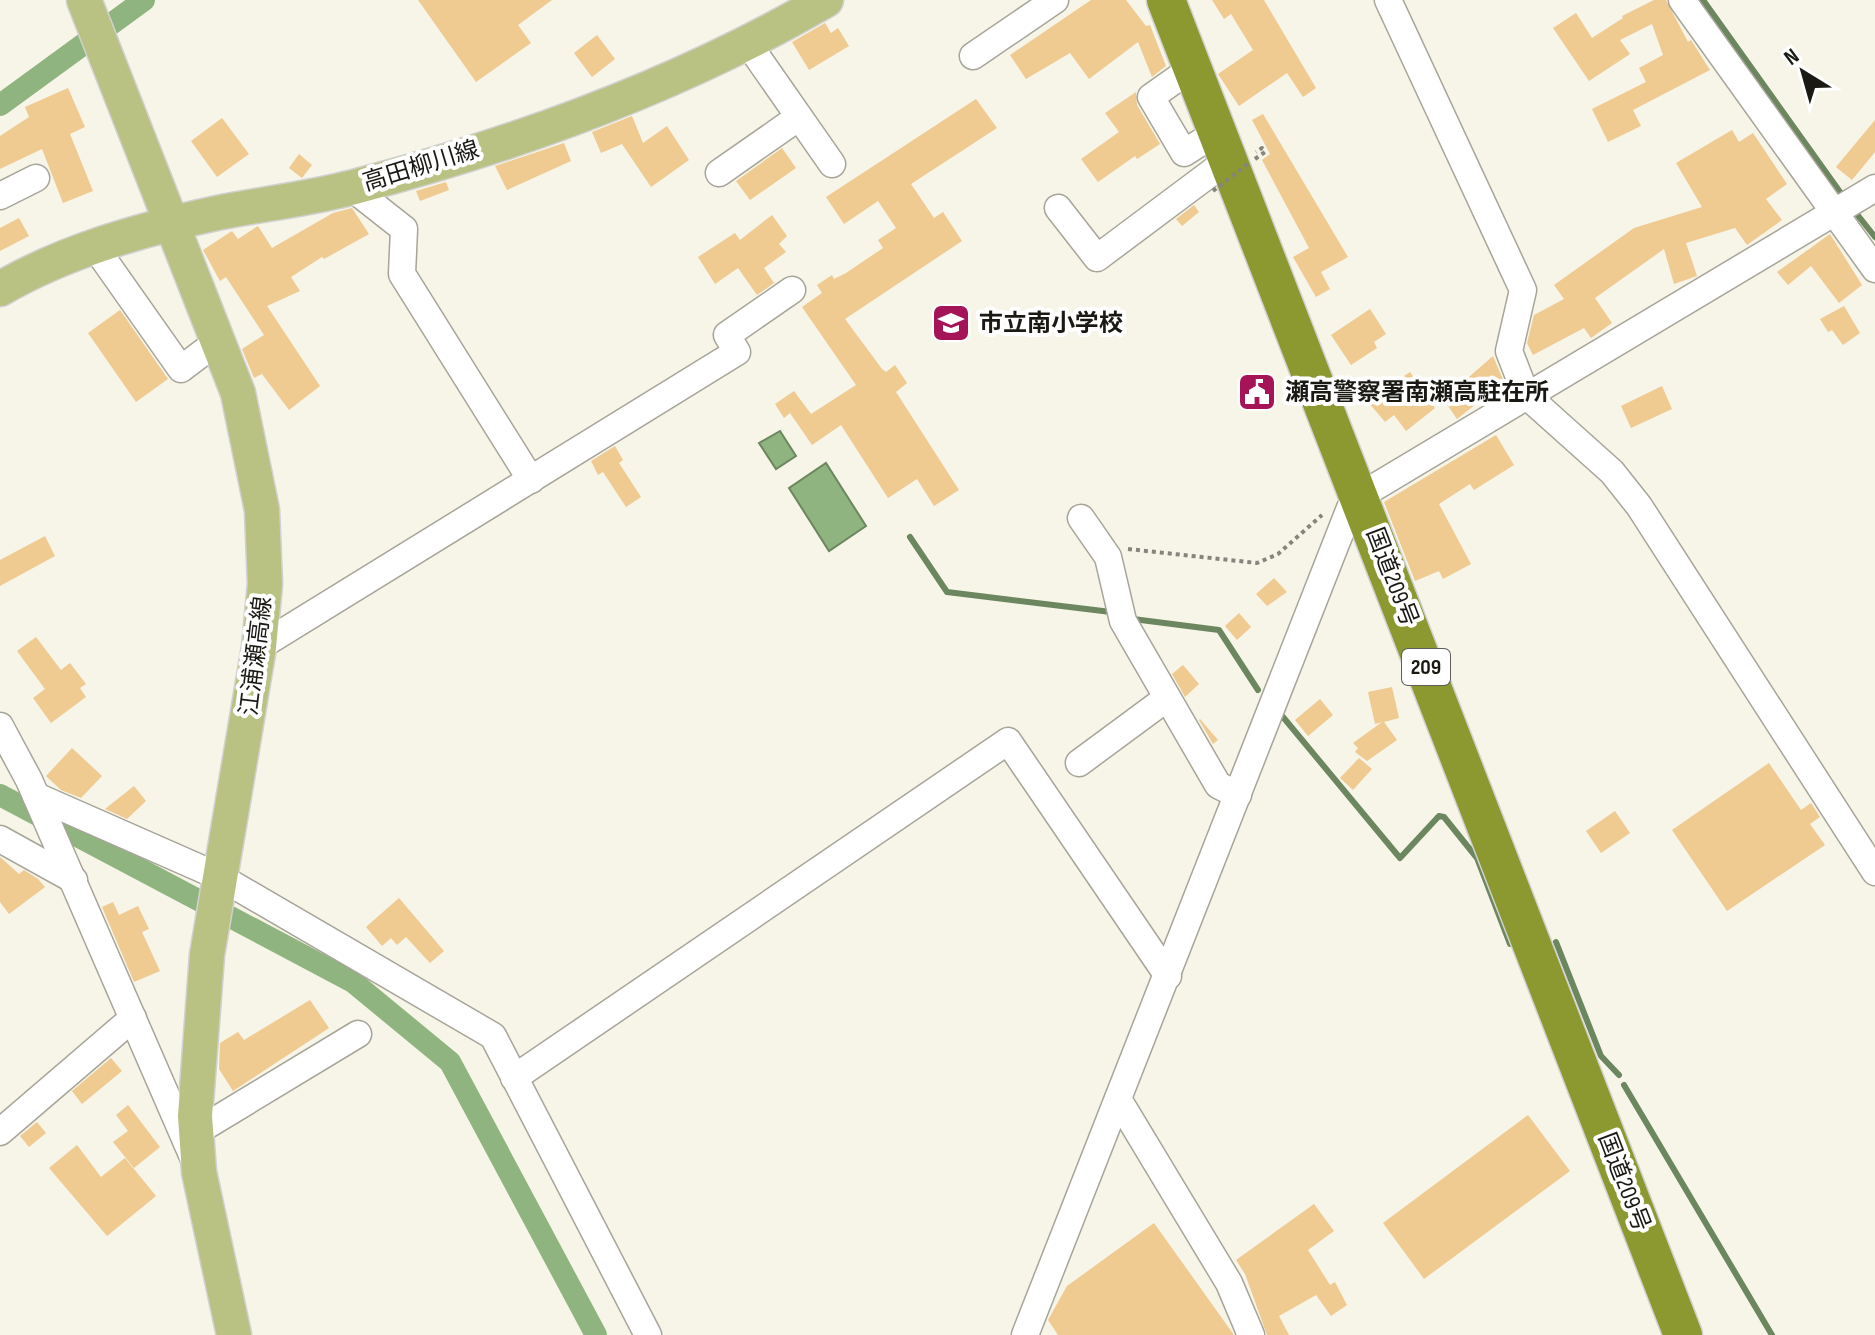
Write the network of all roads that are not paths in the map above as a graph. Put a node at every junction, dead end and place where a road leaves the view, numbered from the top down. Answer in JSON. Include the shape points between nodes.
{"nodes":[{"id":1,"x":84,"y":0,"type":"edge"},
{"id":2,"x":826,"y":0,"type":"edge"},
{"id":3,"x":1055,"y":0,"type":"edge"},
{"id":4,"x":1166,"y":0,"type":"edge"},
{"id":5,"x":1388,"y":0,"type":"edge"},
{"id":6,"x":1682,"y":0,"type":"edge"},
{"id":7,"x":749,"y":45,"type":"junction"},
{"id":8,"x":973,"y":56,"type":"dead end"},
{"id":9,"x":799,"y":117,"type":"junction"},
{"id":10,"x":1239,"y":157,"type":"junction"},
{"id":11,"x":832,"y":164,"type":"dead end"},
{"id":12,"x":719,"y":173,"type":"dead end"},
{"id":13,"x":36,"y":178,"type":"dead end"},
{"id":14,"x":352,"y":188,"type":"junction"},
{"id":15,"x":0,"y":196,"type":"edge"},
{"id":16,"x":1853,"y":201,"type":"edge"},
{"id":17,"x":1058,"y":208,"type":"dead end"},
{"id":18,"x":173,"y":225,"type":"junction"},
{"id":19,"x":95,"y":247,"type":"junction"},
{"id":20,"x":1875,"y":269,"type":"edge"},
{"id":21,"x":0,"y":289,"type":"edge"},
{"id":22,"x":792,"y":290,"type":"dead end"},
{"id":23,"x":218,"y":341,"type":"junction"},
{"id":24,"x":1526,"y":395,"type":"junction"},
{"id":25,"x":531,"y":480,"type":"junction"},
{"id":26,"x":1345,"y":503,"type":"junction"},
{"id":27,"x":1081,"y":518,"type":"dead end"},
{"id":28,"x":259,"y":647,"type":"junction"},
{"id":29,"x":1167,"y":698,"type":"junction"},
{"id":30,"x":0,"y":726,"type":"edge"},
{"id":31,"x":1079,"y":763,"type":"dead end"},
{"id":32,"x":33,"y":788,"type":"junction"},
{"id":33,"x":1238,"y":795,"type":"junction"},
{"id":34,"x":0,"y":839,"type":"edge"},
{"id":35,"x":70,"y":871,"type":"junction"},
{"id":36,"x":1875,"y":872,"type":"edge"},
{"id":37,"x":219,"y":884,"type":"junction"},
{"id":38,"x":1168,"y":976,"type":"junction"},
{"id":39,"x":133,"y":1018,"type":"junction"},
{"id":40,"x":358,"y":1034,"type":"dead end"},
{"id":41,"x":514,"y":1078,"type":"junction"},
{"id":42,"x":1118,"y":1099,"type":"junction"},
{"id":43,"x":0,"y":1132,"type":"edge"},
{"id":44,"x":196,"y":1132,"type":"junction"},
{"id":45,"x":199,"y":1172,"type":"junction"},
{"id":46,"x":234,"y":1335,"type":"edge"},
{"id":47,"x":648,"y":1335,"type":"edge"},
{"id":48,"x":1025,"y":1335,"type":"edge"},
{"id":49,"x":1251,"y":1335,"type":"edge"},
{"id":50,"x":1683,"y":1335,"type":"edge"}],
"edges":[{"from":1,"to":18,"type":"main road","name":"江浦瀬高線"},
{"from":2,"to":7,"type":"main road","name":"高田柳川線"},
{"from":3,"to":8,"type":"street"},
{"from":4,"to":10,"type":"highway","name":"国道209号","number":"209","via":[[1192,68]]},
{"from":5,"to":24,"type":"street","via":[[1523,290],[1509,351]]},
{"from":6,"to":16,"type":"street"},
{"from":7,"to":9,"type":"street"},
{"from":7,"to":14,"type":"main road","name":"高田柳川線","via":[[589,112]]},
{"from":9,"to":11,"type":"street"},
{"from":9,"to":12,"type":"street"},
{"from":10,"to":17,"type":"street","via":[[1097,258]]},
{"from":10,"to":26,"type":"highway","name":"国道209号","number":"209"},
{"from":13,"to":15,"type":"street"},
{"from":14,"to":18,"type":"main road","name":"高田柳川線"},
{"from":14,"to":25,"type":"street","via":[[404,229],[402,274]]},
{"from":16,"to":20,"type":"street"},
{"from":16,"to":24,"type":"street"},
{"from":18,"to":19,"type":"main road","name":"高田柳川線"},
{"from":18,"to":23,"type":"main road","name":"江浦瀬高線"},
{"from":19,"to":21,"type":"main road","name":"高田柳川線"},
{"from":19,"to":23,"type":"street","via":[[181,369]]},
{"from":22,"to":25,"type":"street","via":[[727,335],[737,352]]},
{"from":23,"to":28,"type":"main road","name":"江浦瀬高線","via":[[238,393],[260,498],[265,584]]},
{"from":24,"to":26,"type":"street"},
{"from":24,"to":36,"type":"street","via":[[1612,472],[1639,506]]},
{"from":25,"to":28,"type":"street"},
{"from":26,"to":33,"type":"street","via":[[1345,519]]},
{"from":26,"to":50,"type":"highway","name":"国道209号","number":"209"},
{"from":27,"to":29,"type":"street","via":[[1108,557],[1123,621]]},
{"from":28,"to":37,"type":"main road","name":"江浦瀬高線"},
{"from":29,"to":31,"type":"street"},
{"from":29,"to":33,"type":"street","via":[[1218,785]]},
{"from":30,"to":32,"type":"street"},
{"from":32,"to":35,"type":"street"},
{"from":32,"to":37,"type":"street"},
{"from":33,"to":38,"type":"street"},
{"from":34,"to":35,"type":"street"},
{"from":35,"to":39,"type":"street"},
{"from":37,"to":41,"type":"street","via":[[493,1036]]},
{"from":37,"to":44,"type":"main road","name":"江浦瀬高線","via":[[197,1057]]},
{"from":38,"to":41,"type":"street","via":[[1008,741]]},
{"from":38,"to":42,"type":"street"},
{"from":39,"to":43,"type":"street"},
{"from":39,"to":45,"type":"street"},
{"from":40,"to":44,"type":"street"},
{"from":41,"to":47,"type":"street"},
{"from":42,"to":48,"type":"street"},
{"from":42,"to":49,"type":"street","via":[[1229,1283]]},
{"from":44,"to":45,"type":"main road","name":"江浦瀬高線"},
{"from":45,"to":46,"type":"main road","name":"江浦瀬高線"}]}
